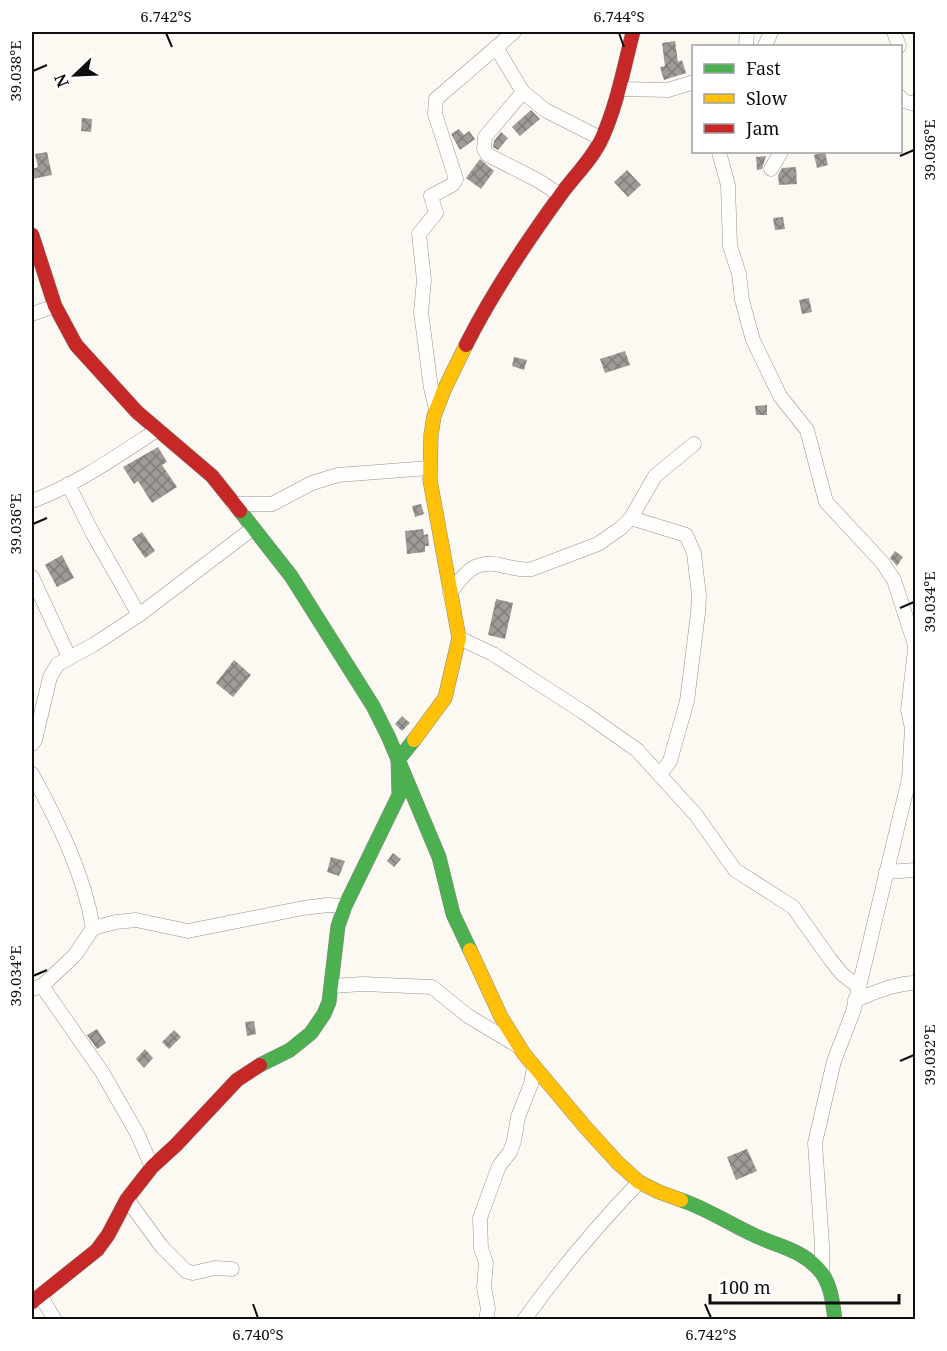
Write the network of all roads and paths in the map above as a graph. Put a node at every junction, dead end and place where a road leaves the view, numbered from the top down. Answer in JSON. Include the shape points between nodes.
{"nodes":[{"id":1,"x":514,"y":32,"type":"edge"},
{"id":2,"x":633,"y":32,"type":"edge"},
{"id":3,"x":496,"y":47,"type":"junction"},
{"id":4,"x":692,"y":82,"type":"edge"},
{"id":5,"x":619,"y":89,"type":"junction"},
{"id":6,"x":523,"y":92,"type":"junction"},
{"id":7,"x":602,"y":139,"type":"junction"},
{"id":8,"x":720,"y":153,"type":"edge"},
{"id":9,"x":780,"y":153,"type":"edge"},
{"id":10,"x":771,"y":169,"type":"dead end"},
{"id":11,"x":560,"y":195,"type":"junction"},
{"id":12,"x":32,"y":235,"type":"edge"},
{"id":13,"x":55,"y":306,"type":"junction"},
{"id":14,"x":32,"y":314,"type":"edge"},
{"id":15,"x":436,"y":409,"type":"junction"},
{"id":16,"x":157,"y":430,"type":"junction"},
{"id":17,"x":693,"y":444,"type":"dead end"},
{"id":18,"x":429,"y":468,"type":"junction"},
{"id":19,"x":68,"y":484,"type":"junction"},
{"id":20,"x":32,"y":501,"type":"edge"},
{"id":21,"x":233,"y":504,"type":"junction"},
{"id":22,"x":631,"y":518,"type":"junction"},
{"id":23,"x":252,"y":529,"type":"junction"},
{"id":24,"x":32,"y":577,"type":"edge"},
{"id":25,"x":450,"y":593,"type":"junction"},
{"id":26,"x":139,"y":615,"type":"junction"},
{"id":27,"x":459,"y":638,"type":"junction"},
{"id":28,"x":915,"y":643,"type":"edge"},
{"id":29,"x":69,"y":657,"type":"junction"},
{"id":30,"x":32,"y":744,"type":"edge"},
{"id":31,"x":398,"y":760,"type":"junction"},
{"id":32,"x":32,"y":774,"type":"edge"},
{"id":33,"x":660,"y":775,"type":"junction"},
{"id":34,"x":915,"y":870,"type":"edge"},
{"id":35,"x":886,"y":872,"type":"junction"},
{"id":36,"x":345,"y":906,"type":"junction"},
{"id":37,"x":93,"y":928,"type":"junction"},
{"id":38,"x":915,"y":983,"type":"edge"},
{"id":39,"x":332,"y":986,"type":"junction"},
{"id":40,"x":37,"y":988,"type":"edge"},
{"id":41,"x":857,"y":993,"type":"junction"},
{"id":42,"x":518,"y":1047,"type":"junction"},
{"id":43,"x":534,"y":1068,"type":"junction"},
{"id":44,"x":152,"y":1167,"type":"junction"},
{"id":45,"x":639,"y":1182,"type":"junction"},
{"id":46,"x":127,"y":1199,"type":"junction"},
{"id":47,"x":232,"y":1269,"type":"dead end"},
{"id":48,"x":822,"y":1273,"type":"junction"},
{"id":49,"x":36,"y":1298,"type":"edge"},
{"id":50,"x":55,"y":1320,"type":"edge"},
{"id":51,"x":486,"y":1320,"type":"edge"},
{"id":52,"x":524,"y":1320,"type":"edge"},
{"id":53,"x":835,"y":1320,"type":"edge"}],
"edges":[{"from":1,"to":3,"type":"street"},
{"from":2,"to":5,"type":"street"},
{"from":3,"to":6,"type":"street"},
{"from":3,"to":15,"type":"street","via":[[436,99],[435,114],[456,179],[432,196],[436,213],[418,234],[424,280],[421,312]]},
{"from":4,"to":5,"type":"street","via":[[668,90]]},
{"from":5,"to":7,"type":"street"},
{"from":6,"to":7,"type":"street","via":[[545,110]]},
{"from":6,"to":11,"type":"street","via":[[485,136],[483,149]]},
{"from":7,"to":11,"type":"street"},
{"from":8,"to":28,"type":"street","via":[[728,184],[730,246],[753,340],[780,396],[807,430],[826,502],[894,580]]},
{"from":9,"to":10,"type":"street"},
{"from":11,"to":15,"type":"street","via":[[485,306]]},
{"from":12,"to":13,"type":"street"},
{"from":13,"to":14,"type":"street"},
{"from":13,"to":16,"type":"street","via":[[85,356]]},
{"from":15,"to":18,"type":"street"},
{"from":16,"to":19,"type":"street"},
{"from":16,"to":21,"type":"street","via":[[212,476]]},
{"from":17,"to":22,"type":"street","via":[[655,477]]},
{"from":18,"to":21,"type":"street","via":[[338,475],[312,483],[272,504]]},
{"from":18,"to":25,"type":"street"},
{"from":19,"to":20,"type":"street"},
{"from":19,"to":26,"type":"street"},
{"from":21,"to":23,"type":"street"},
{"from":22,"to":25,"type":"street","via":[[598,544],[532,569],[522,571],[482,563],[470,569]]},
{"from":22,"to":33,"type":"street","via":[[686,535],[694,553],[698,585],[687,701],[670,761]]},
{"from":23,"to":26,"type":"street"},
{"from":23,"to":31,"type":"street","via":[[305,597],[373,706]]},
{"from":24,"to":29,"type":"street"},
{"from":25,"to":27,"type":"street"},
{"from":26,"to":29,"type":"street"},
{"from":27,"to":31,"type":"street","via":[[445,698]]},
{"from":27,"to":33,"type":"street","via":[[493,654],[583,712],[636,750]]},
{"from":28,"to":35,"type":"street","via":[[908,710],[911,764]]},
{"from":29,"to":30,"type":"street","via":[[57,664],[50,677]]},
{"from":31,"to":36,"type":"street","via":[[399,795]]},
{"from":31,"to":42,"type":"street","via":[[439,858],[453,914]]},
{"from":32,"to":37,"type":"street","via":[[64,839],[89,905]]},
{"from":33,"to":41,"type":"street","via":[[696,815],[735,870],[793,907]]},
{"from":34,"to":35,"type":"street"},
{"from":35,"to":41,"type":"street"},
{"from":36,"to":37,"type":"street","via":[[303,908],[188,931],[136,920]]},
{"from":36,"to":39,"type":"street","via":[[338,926]]},
{"from":37,"to":40,"type":"street","via":[[75,955]]},
{"from":38,"to":41,"type":"street"},
{"from":39,"to":42,"type":"street","via":[[432,987],[468,1016]]},
{"from":39,"to":44,"type":"street","via":[[324,1014],[311,1033],[290,1050],[237,1080]]},
{"from":40,"to":44,"type":"street","via":[[102,1072]]},
{"from":41,"to":48,"type":"street","via":[[834,1061],[815,1143]]},
{"from":42,"to":43,"type":"street"},
{"from":43,"to":45,"type":"street"},
{"from":43,"to":51,"type":"street","via":[[514,1142],[499,1166],[480,1218],[486,1263]]},
{"from":44,"to":46,"type":"street"},
{"from":45,"to":48,"type":"street","via":[[788,1247]]},
{"from":45,"to":52,"type":"street","via":[[587,1238]]},
{"from":46,"to":47,"type":"street","via":[[162,1247],[186,1271]]},
{"from":46,"to":49,"type":"street","via":[[97,1250]]},
{"from":48,"to":53,"type":"street","via":[[831,1293]]},
{"from":49,"to":50,"type":"street"}]}
